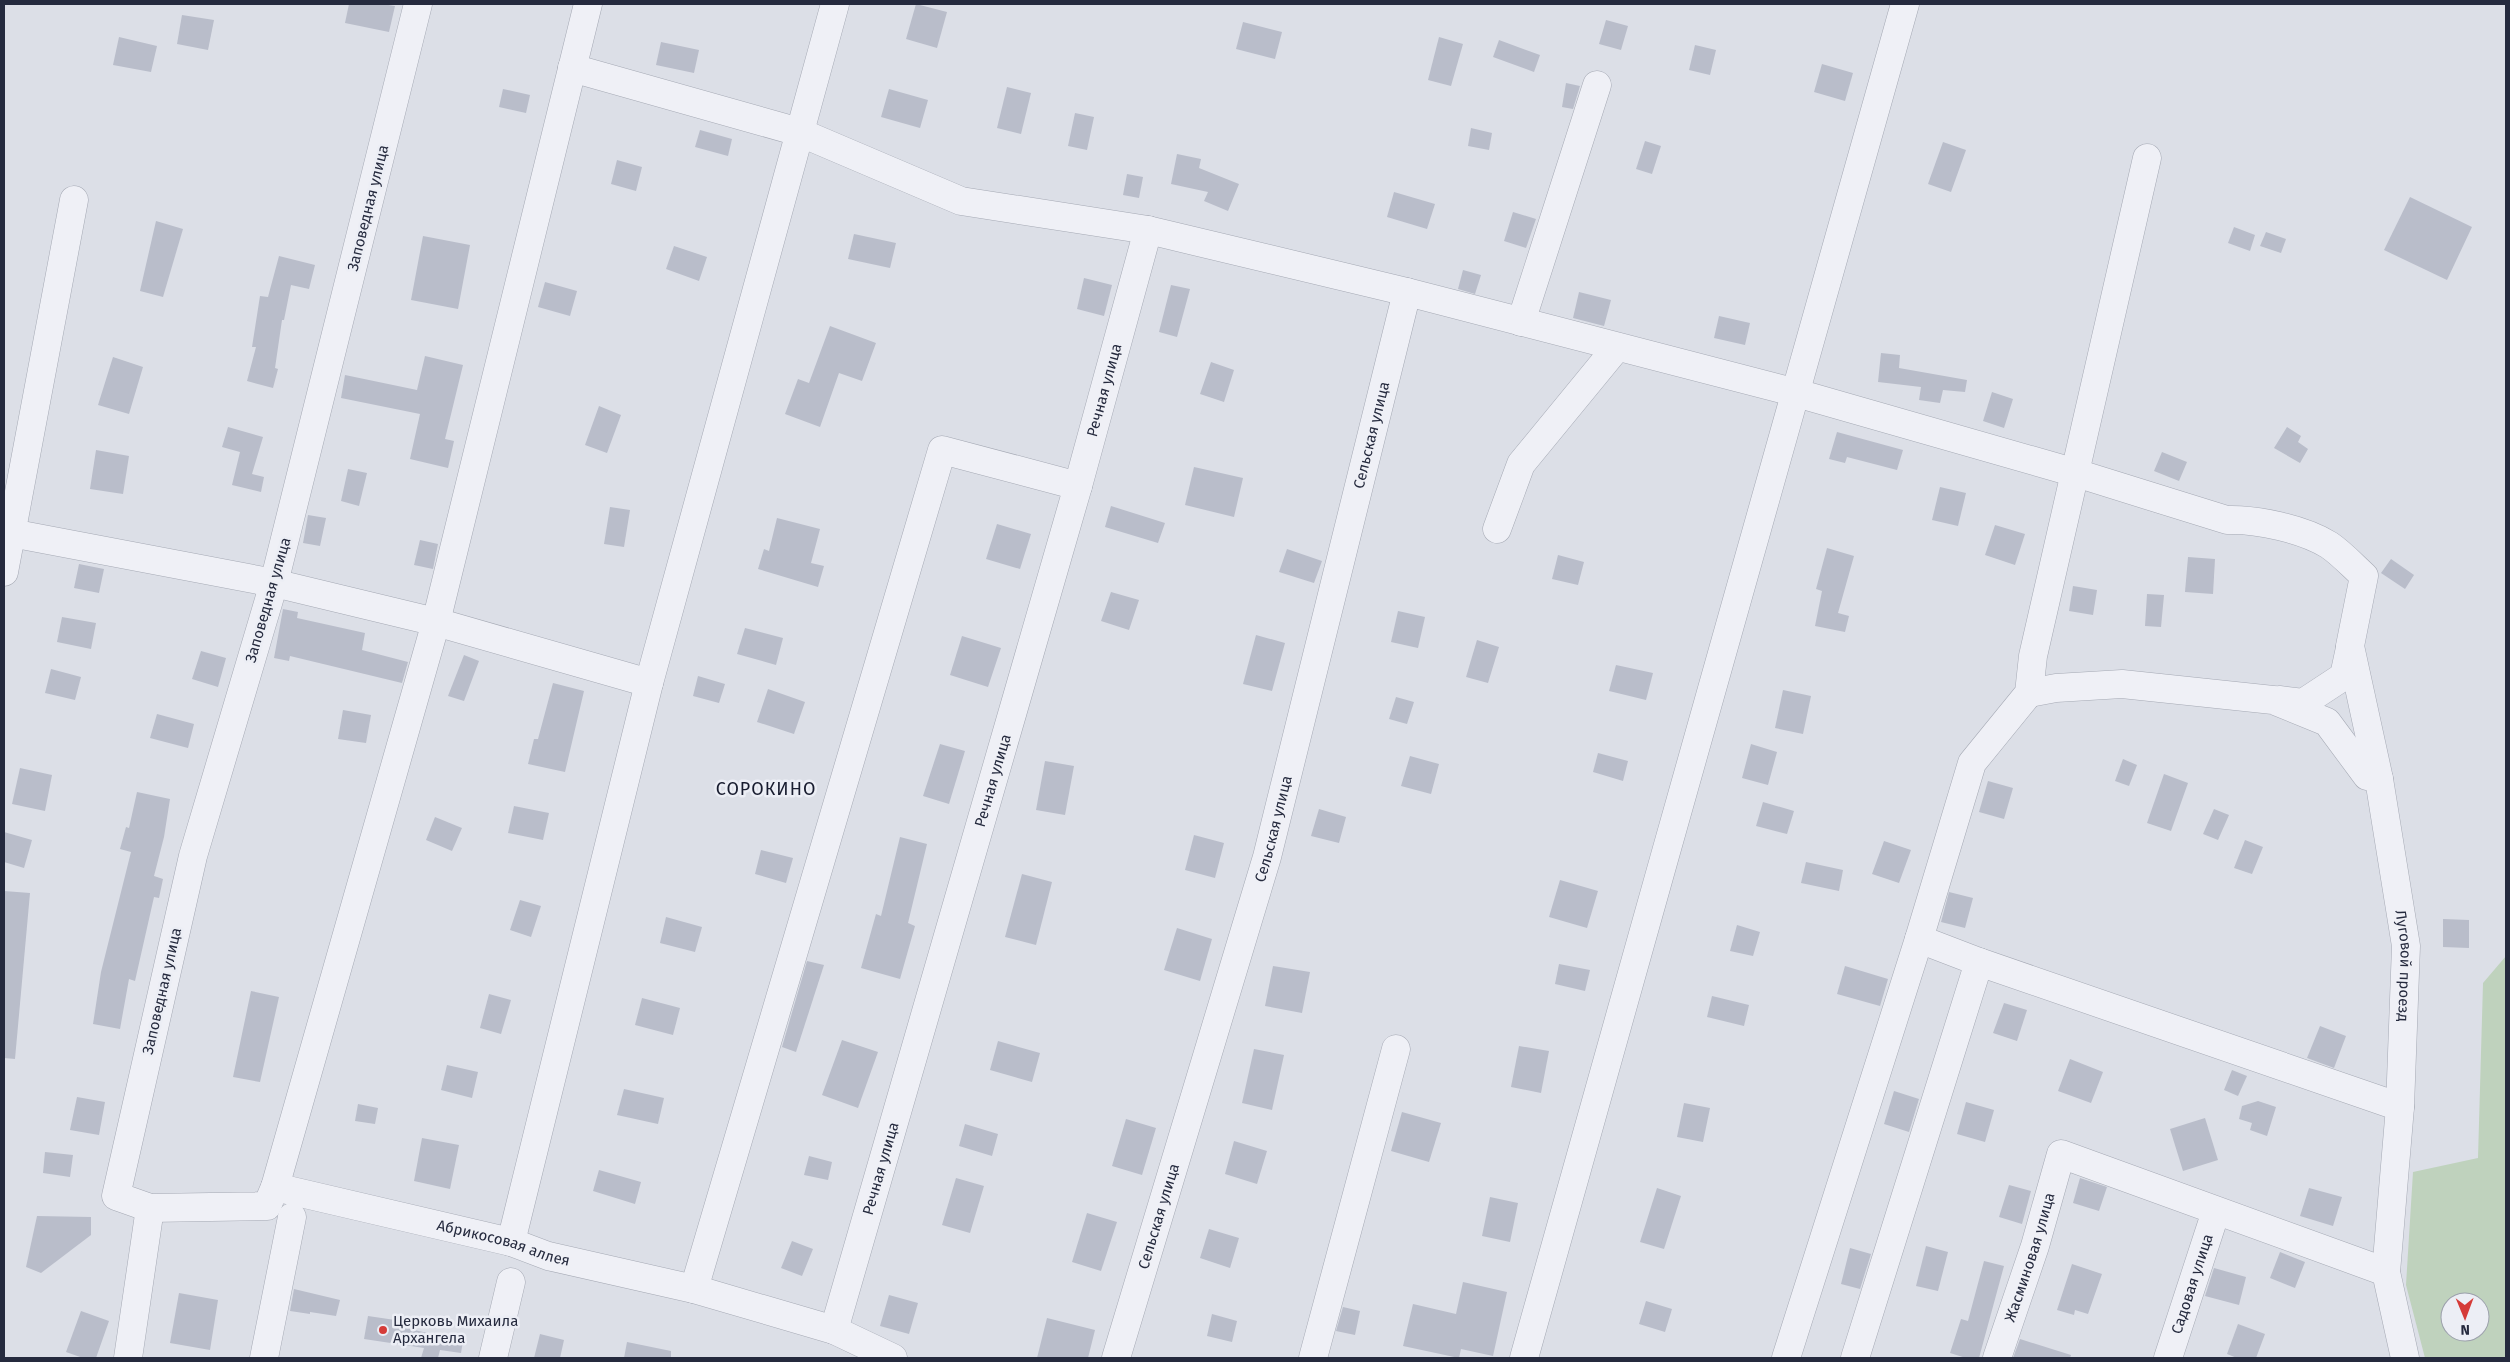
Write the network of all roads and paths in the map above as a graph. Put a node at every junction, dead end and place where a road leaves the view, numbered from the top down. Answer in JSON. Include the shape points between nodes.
{"nodes":[{"id":1,"x":418,"y":4,"type":"edge"},
{"id":2,"x":588,"y":4,"type":"edge"},
{"id":3,"x":835,"y":4,"type":"edge"},
{"id":4,"x":1905,"y":4,"type":"edge"},
{"id":5,"x":572,"y":68,"type":"junction"},
{"id":6,"x":1597,"y":85,"type":"dead end"},
{"id":7,"x":799,"y":132,"type":"junction"},
{"id":8,"x":2147,"y":158,"type":"dead end"},
{"id":9,"x":74,"y":200,"type":"dead end"},
{"id":10,"x":1148,"y":230,"type":"junction"},
{"id":11,"x":1407,"y":292,"type":"junction"},
{"id":12,"x":1521,"y":322,"type":"junction"},
{"id":13,"x":1617,"y":347,"type":"junction"},
{"id":14,"x":1793,"y":392,"type":"junction"},
{"id":15,"x":2076,"y":473,"type":"junction"},
{"id":16,"x":1078,"y":486,"type":"junction"},
{"id":17,"x":1496,"y":529,"type":"dead end"},
{"id":18,"x":11,"y":533,"type":"junction"},
{"id":19,"x":4,"y":572,"type":"edge"},
{"id":20,"x":274,"y":583,"type":"junction"},
{"id":21,"x":436,"y":622,"type":"junction"},
{"id":22,"x":2350,"y":646,"type":"junction"},
{"id":23,"x":649,"y":682,"type":"junction"},
{"id":24,"x":2029,"y":693,"type":"junction"},
{"id":25,"x":2273,"y":700,"type":"junction"},
{"id":26,"x":2379,"y":779,"type":"junction"},
{"id":27,"x":1919,"y":939,"type":"junction"},
{"id":28,"x":1979,"y":962,"type":"junction"},
{"id":29,"x":1396,"y":1050,"type":"dead end"},
{"id":30,"x":2400,"y":1107,"type":"junction"},
{"id":31,"x":275,"y":1188,"type":"junction"},
{"id":32,"x":150,"y":1208,"type":"junction"},
{"id":33,"x":2216,"y":1211,"type":"junction"},
{"id":34,"x":292,"y":1217,"type":"dead end"},
{"id":35,"x":511,"y":1242,"type":"junction"},
{"id":36,"x":2386,"y":1272,"type":"junction"},
{"id":37,"x":510,"y":1282,"type":"dead end"},
{"id":38,"x":694,"y":1289,"type":"junction"},
{"id":39,"x":834,"y":1330,"type":"junction"},
{"id":40,"x":128,"y":1358,"type":"edge"},
{"id":41,"x":264,"y":1358,"type":"edge"},
{"id":42,"x":493,"y":1358,"type":"edge"},
{"id":43,"x":893,"y":1358,"type":"edge"},
{"id":44,"x":1116,"y":1358,"type":"edge"},
{"id":45,"x":1313,"y":1358,"type":"edge"},
{"id":46,"x":1524,"y":1358,"type":"edge"},
{"id":47,"x":1786,"y":1358,"type":"edge"},
{"id":48,"x":1855,"y":1358,"type":"edge"},
{"id":49,"x":1997,"y":1358,"type":"edge"},
{"id":50,"x":2168,"y":1358,"type":"edge"},
{"id":51,"x":2405,"y":1358,"type":"edge"}],
"edges":[{"from":1,"to":20,"type":"street","name":"Заповедная улица"},
{"from":2,"to":5,"type":"street"},
{"from":3,"to":7,"type":"street"},
{"from":4,"to":14,"type":"street"},
{"from":5,"to":7,"type":"street"},
{"from":5,"to":21,"type":"street"},
{"from":6,"to":12,"type":"street"},
{"from":7,"to":10,"type":"street","via":[[961,201]]},
{"from":7,"to":23,"type":"street"},
{"from":8,"to":15,"type":"street"},
{"from":9,"to":18,"type":"street"},
{"from":10,"to":11,"type":"street"},
{"from":10,"to":16,"type":"street","name":"Речная улица"},
{"from":11,"to":12,"type":"street"},
{"from":11,"to":44,"type":"street","name":"Сельская улица","via":[[1267,857]]},
{"from":12,"to":13,"type":"street"},
{"from":13,"to":14,"type":"street"},
{"from":13,"to":17,"type":"street","via":[[1521,464]]},
{"from":14,"to":15,"type":"street"},
{"from":14,"to":46,"type":"street"},
{"from":15,"to":22,"type":"street","name":"Луговой проезд","via":[[2227,520],[2248,519],[2315,538],[2331,547],[2364,576]]},
{"from":15,"to":24,"type":"street","via":[[2033,656]]},
{"from":16,"to":38,"type":"street","via":[[942,450]]},
{"from":16,"to":39,"type":"street","name":"Речная улица"},
{"from":18,"to":19,"type":"street"},
{"from":18,"to":20,"type":"street"},
{"from":20,"to":21,"type":"street"},
{"from":20,"to":32,"type":"street","name":"Заповедная улица","via":[[193,856],[116,1196]]},
{"from":21,"to":23,"type":"street"},
{"from":21,"to":31,"type":"street"},
{"from":22,"to":25,"type":"street","via":[[2344,676],[2303,703]]},
{"from":22,"to":26,"type":"street","name":"Луговой проезд"},
{"from":23,"to":35,"type":"street"},
{"from":24,"to":25,"type":"street","via":[[2122,684]]},
{"from":24,"to":27,"type":"street","via":[[1972,763]]},
{"from":25,"to":26,"type":"street","via":[[2327,722],[2367,776]]},
{"from":26,"to":30,"type":"street","name":"Луговой проезд","via":[[2406,946]]},
{"from":27,"to":28,"type":"street"},
{"from":27,"to":47,"type":"street"},
{"from":28,"to":30,"type":"street"},
{"from":28,"to":48,"type":"street"},
{"from":29,"to":45,"type":"street"},
{"from":30,"to":36,"type":"street","name":"Луговой проезд"},
{"from":31,"to":32,"type":"street","via":[[267,1206]]},
{"from":31,"to":35,"type":"street","name":"Абрикосовая аллея"},
{"from":32,"to":40,"type":"street"},
{"from":33,"to":36,"type":"street"},
{"from":33,"to":49,"type":"street","name":"Жасминовая улица","via":[[2061,1154],[2035,1246]]},
{"from":33,"to":50,"type":"street","name":"Садовая улица"},
{"from":34,"to":41,"type":"street"},
{"from":35,"to":38,"type":"street","name":"Абрикосовая аллея","via":[[548,1256]]},
{"from":36,"to":51,"type":"street","name":"Луговой проезд"},
{"from":37,"to":42,"type":"street"},
{"from":38,"to":39,"type":"street","name":"Абрикосовая аллея"},
{"from":39,"to":43,"type":"street","name":"Абрикосовая аллея"}]}
